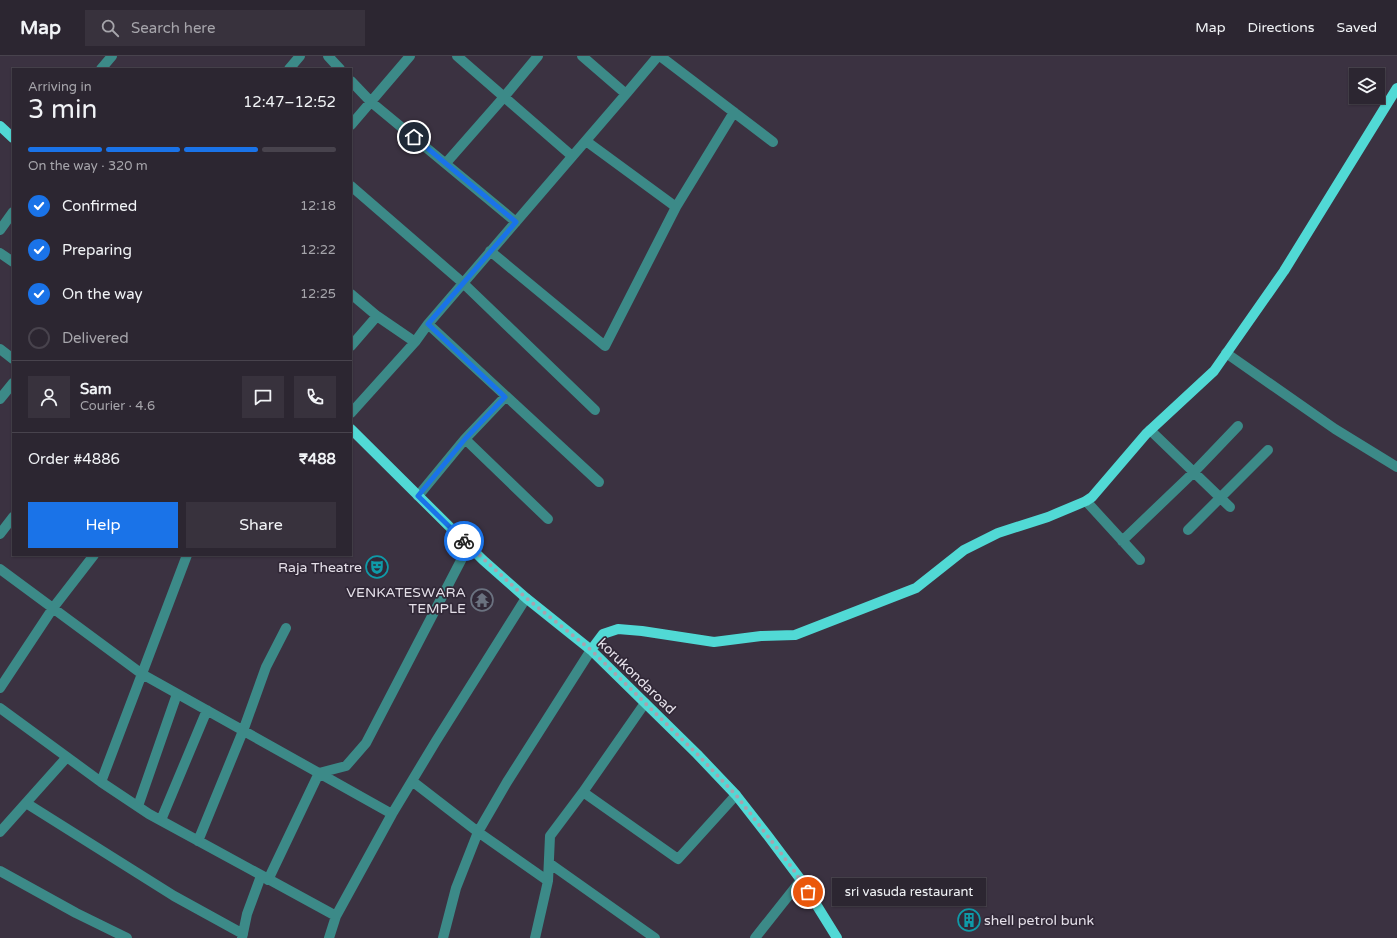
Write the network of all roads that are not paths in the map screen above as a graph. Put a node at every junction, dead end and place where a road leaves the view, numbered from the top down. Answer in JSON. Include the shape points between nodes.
{"nodes":[{"id":1,"x":112,"y":56,"type":"edge"},
{"id":2,"x":300,"y":56,"type":"edge"},
{"id":3,"x":328,"y":56,"type":"edge"},
{"id":4,"x":410,"y":56,"type":"edge"},
{"id":5,"x":457,"y":56,"type":"edge"},
{"id":6,"x":538,"y":56,"type":"edge"},
{"id":7,"x":582,"y":56,"type":"edge"},
{"id":8,"x":659,"y":56,"type":"edge"},
{"id":9,"x":102,"y":68,"type":"edge"},
{"id":10,"x":290,"y":68,"type":"edge"},
{"id":11,"x":339,"y":68,"type":"edge"},
{"id":12,"x":352,"y":81,"type":"edge"},
{"id":13,"x":1397,"y":88,"type":"edge"},
{"id":14,"x":626,"y":94,"type":"junction"},
{"id":15,"x":504,"y":97,"type":"junction"},
{"id":16,"x":371,"y":102,"type":"junction"},
{"id":17,"x":734,"y":112,"type":"junction"},
{"id":18,"x":352,"y":124,"type":"edge"},
{"id":19,"x":0,"y":126,"type":"edge"},
{"id":20,"x":12,"y":137,"type":"edge"},
{"id":21,"x":586,"y":141,"type":"junction"},
{"id":22,"x":774,"y":142,"type":"dead end"},
{"id":23,"x":572,"y":156,"type":"junction"},
{"id":24,"x":446,"y":163,"type":"junction"},
{"id":25,"x":352,"y":188,"type":"edge"},
{"id":26,"x":676,"y":207,"type":"junction"},
{"id":27,"x":12,"y":213,"type":"edge"},
{"id":28,"x":516,"y":222,"type":"junction"},
{"id":29,"x":0,"y":230,"type":"edge"},
{"id":30,"x":490,"y":251,"type":"junction"},
{"id":31,"x":0,"y":252,"type":"edge"},
{"id":32,"x":12,"y":261,"type":"edge"},
{"id":33,"x":463,"y":283,"type":"junction"},
{"id":34,"x":352,"y":295,"type":"edge"},
{"id":35,"x":377,"y":316,"type":"junction"},
{"id":36,"x":428,"y":324,"type":"junction"},
{"id":37,"x":415,"y":342,"type":"junction"},
{"id":38,"x":352,"y":345,"type":"edge"},
{"id":39,"x":0,"y":349,"type":"edge"},
{"id":40,"x":1226,"y":353,"type":"junction"},
{"id":41,"x":12,"y":358,"type":"edge"},
{"id":42,"x":12,"y":384,"type":"edge"},
{"id":43,"x":505,"y":397,"type":"junction"},
{"id":44,"x":0,"y":399,"type":"edge"},
{"id":45,"x":595,"y":410,"type":"dead end"},
{"id":46,"x":352,"y":412,"type":"edge"},
{"id":47,"x":1238,"y":426,"type":"dead end"},
{"id":48,"x":1150,"y":430,"type":"junction"},
{"id":49,"x":352,"y":431,"type":"edge"},
{"id":50,"x":465,"y":439,"type":"junction"},
{"id":51,"x":1268,"y":450,"type":"dead end"},
{"id":52,"x":1397,"y":467,"type":"edge"},
{"id":53,"x":1194,"y":472,"type":"junction"},
{"id":54,"x":599,"y":482,"type":"dead end"},
{"id":55,"x":418,"y":496,"type":"junction"},
{"id":56,"x":1220,"y":498,"type":"junction"},
{"id":57,"x":1086,"y":501,"type":"junction"},
{"id":58,"x":1230,"y":507,"type":"dead end"},
{"id":59,"x":12,"y":518,"type":"edge"},
{"id":60,"x":548,"y":519,"type":"dead end"},
{"id":61,"x":1188,"y":530,"type":"dead end"},
{"id":62,"x":0,"y":534,"type":"edge"},
{"id":63,"x":1122,"y":541,"type":"junction"},
{"id":64,"x":469,"y":545,"type":"junction"},
{"id":65,"x":93,"y":556,"type":"edge"},
{"id":66,"x":187,"y":556,"type":"edge"},
{"id":67,"x":1140,"y":560,"type":"dead end"},
{"id":68,"x":0,"y":569,"type":"edge"},
{"id":69,"x":526,"y":598,"type":"junction"},
{"id":70,"x":53,"y":608,"type":"junction"},
{"id":71,"x":286,"y":628,"type":"dead end"},
{"id":72,"x":591,"y":650,"type":"junction"},
{"id":73,"x":142,"y":674,"type":"junction"},
{"id":74,"x":0,"y":688,"type":"edge"},
{"id":75,"x":177,"y":694,"type":"junction"},
{"id":76,"x":645,"y":703,"type":"junction"},
{"id":77,"x":0,"y":708,"type":"edge"},
{"id":78,"x":207,"y":710,"type":"junction"},
{"id":79,"x":243,"y":731,"type":"junction"},
{"id":80,"x":67,"y":758,"type":"junction"},
{"id":81,"x":319,"y":773,"type":"junction"},
{"id":82,"x":412,"y":780,"type":"junction"},
{"id":83,"x":101,"y":782,"type":"junction"},
{"id":84,"x":583,"y":792,"type":"junction"},
{"id":85,"x":736,"y":795,"type":"junction"},
{"id":86,"x":26,"y":803,"type":"junction"},
{"id":87,"x":138,"y":806,"type":"junction"},
{"id":88,"x":392,"y":814,"type":"junction"},
{"id":89,"x":161,"y":820,"type":"junction"},
{"id":90,"x":0,"y":832,"type":"edge"},
{"id":91,"x":478,"y":832,"type":"junction"},
{"id":92,"x":198,"y":841,"type":"junction"},
{"id":93,"x":549,"y":863,"type":"junction"},
{"id":94,"x":0,"y":871,"type":"edge"},
{"id":95,"x":264,"y":878,"type":"junction"},
{"id":96,"x":801,"y":880,"type":"junction"},
{"id":97,"x":548,"y":881,"type":"junction"},
{"id":98,"x":336,"y":916,"type":"junction"},
{"id":99,"x":243,"y":936,"type":"edge"},
{"id":100,"x":127,"y":938,"type":"edge"},
{"id":101,"x":329,"y":938,"type":"edge"},
{"id":102,"x":443,"y":938,"type":"edge"},
{"id":103,"x":535,"y":938,"type":"edge"},
{"id":104,"x":655,"y":938,"type":"edge"},
{"id":105,"x":756,"y":938,"type":"edge"},
{"id":106,"x":837,"y":938,"type":"edge"}],
"edges":[{"from":1,"to":9,"type":"street"},
{"from":2,"to":10,"type":"street"},
{"from":3,"to":11,"type":"street"},
{"from":4,"to":16,"type":"street"},
{"from":5,"to":15,"type":"street"},
{"from":6,"to":15,"type":"street"},
{"from":7,"to":14,"type":"street"},
{"from":8,"to":14,"type":"street"},
{"from":8,"to":17,"type":"street"},
{"from":12,"to":16,"type":"street"},
{"from":13,"to":40,"type":"main road","via":[[1284,271]]},
{"from":14,"to":21,"type":"street"},
{"from":15,"to":23,"type":"street"},
{"from":15,"to":24,"type":"street"},
{"from":16,"to":18,"type":"street"},
{"from":16,"to":24,"type":"street"},
{"from":17,"to":22,"type":"street"},
{"from":17,"to":26,"type":"street"},
{"from":19,"to":20,"type":"main road"},
{"from":21,"to":23,"type":"street"},
{"from":21,"to":26,"type":"street"},
{"from":23,"to":28,"type":"street"},
{"from":24,"to":28,"type":"street"},
{"from":25,"to":33,"type":"street"},
{"from":26,"to":30,"type":"street","via":[[605,346]]},
{"from":27,"to":29,"type":"street"},
{"from":28,"to":30,"type":"street"},
{"from":30,"to":33,"type":"street"},
{"from":31,"to":32,"type":"street"},
{"from":33,"to":36,"type":"street"},
{"from":33,"to":45,"type":"street"},
{"from":34,"to":35,"type":"street"},
{"from":35,"to":37,"type":"street"},
{"from":35,"to":38,"type":"street"},
{"from":36,"to":37,"type":"street"},
{"from":36,"to":43,"type":"street"},
{"from":37,"to":46,"type":"street"},
{"from":39,"to":41,"type":"street"},
{"from":40,"to":48,"type":"main road","via":[[1214,371]]},
{"from":40,"to":52,"type":"street"},
{"from":42,"to":44,"type":"street"},
{"from":43,"to":50,"type":"street"},
{"from":43,"to":54,"type":"street"},
{"from":47,"to":53,"type":"street"},
{"from":48,"to":53,"type":"street"},
{"from":48,"to":57,"type":"main road"},
{"from":49,"to":55,"type":"main road","name":"korukondaroad"},
{"from":50,"to":55,"type":"street"},
{"from":50,"to":60,"type":"street"},
{"from":51,"to":56,"type":"street"},
{"from":53,"to":56,"type":"street"},
{"from":53,"to":63,"type":"street"},
{"from":55,"to":64,"type":"main road","name":"korukondaroad"},
{"from":56,"to":58,"type":"street"},
{"from":56,"to":61,"type":"street"},
{"from":57,"to":63,"type":"street"},
{"from":57,"to":72,"type":"main road","via":[[1048,517],[998,533],[964,550],[916,588],[795,635],[714,642],[618,629],[603,634]]},
{"from":59,"to":62,"type":"street"},
{"from":63,"to":67,"type":"street"},
{"from":64,"to":69,"type":"main road","name":"korukondaroad"},
{"from":64,"to":81,"type":"street","via":[[366,743],[346,766]]},
{"from":65,"to":70,"type":"street"},
{"from":66,"to":73,"type":"street"},
{"from":68,"to":70,"type":"street"},
{"from":69,"to":72,"type":"main road","name":"korukondaroad"},
{"from":69,"to":82,"type":"street"},
{"from":70,"to":73,"type":"street"},
{"from":70,"to":74,"type":"street"},
{"from":71,"to":79,"type":"street","via":[[266,667]]},
{"from":72,"to":76,"type":"main road","name":"korukondaroad"},
{"from":72,"to":91,"type":"street","via":[[506,782]]},
{"from":73,"to":75,"type":"street"},
{"from":73,"to":83,"type":"street"},
{"from":75,"to":78,"type":"street"},
{"from":75,"to":87,"type":"street"},
{"from":76,"to":84,"type":"street"},
{"from":76,"to":85,"type":"main road","name":"korukondaroad"},
{"from":77,"to":80,"type":"street"},
{"from":78,"to":79,"type":"street"},
{"from":78,"to":89,"type":"street"},
{"from":79,"to":81,"type":"street"},
{"from":79,"to":92,"type":"street"},
{"from":80,"to":83,"type":"street"},
{"from":80,"to":86,"type":"street"},
{"from":81,"to":88,"type":"street"},
{"from":81,"to":95,"type":"street"},
{"from":82,"to":88,"type":"street"},
{"from":82,"to":91,"type":"street"},
{"from":83,"to":87,"type":"street"},
{"from":84,"to":85,"type":"street","via":[[678,859]]},
{"from":84,"to":93,"type":"street","via":[[550,836]]},
{"from":85,"to":96,"type":"main road","name":"korukondaroad"},
{"from":86,"to":90,"type":"street"},
{"from":86,"to":99,"type":"street"},
{"from":87,"to":89,"type":"street"},
{"from":88,"to":98,"type":"street"},
{"from":89,"to":92,"type":"street"},
{"from":91,"to":97,"type":"street"},
{"from":91,"to":102,"type":"street","via":[[456,888]]},
{"from":92,"to":95,"type":"street"},
{"from":93,"to":97,"type":"street"},
{"from":93,"to":104,"type":"street"},
{"from":94,"to":100,"type":"street"},
{"from":95,"to":98,"type":"street"},
{"from":95,"to":99,"type":"street","via":[[247,914]]},
{"from":96,"to":105,"type":"street"},
{"from":96,"to":106,"type":"main road","name":"korukondaroad"},
{"from":97,"to":103,"type":"street"},
{"from":98,"to":101,"type":"street"}]}
